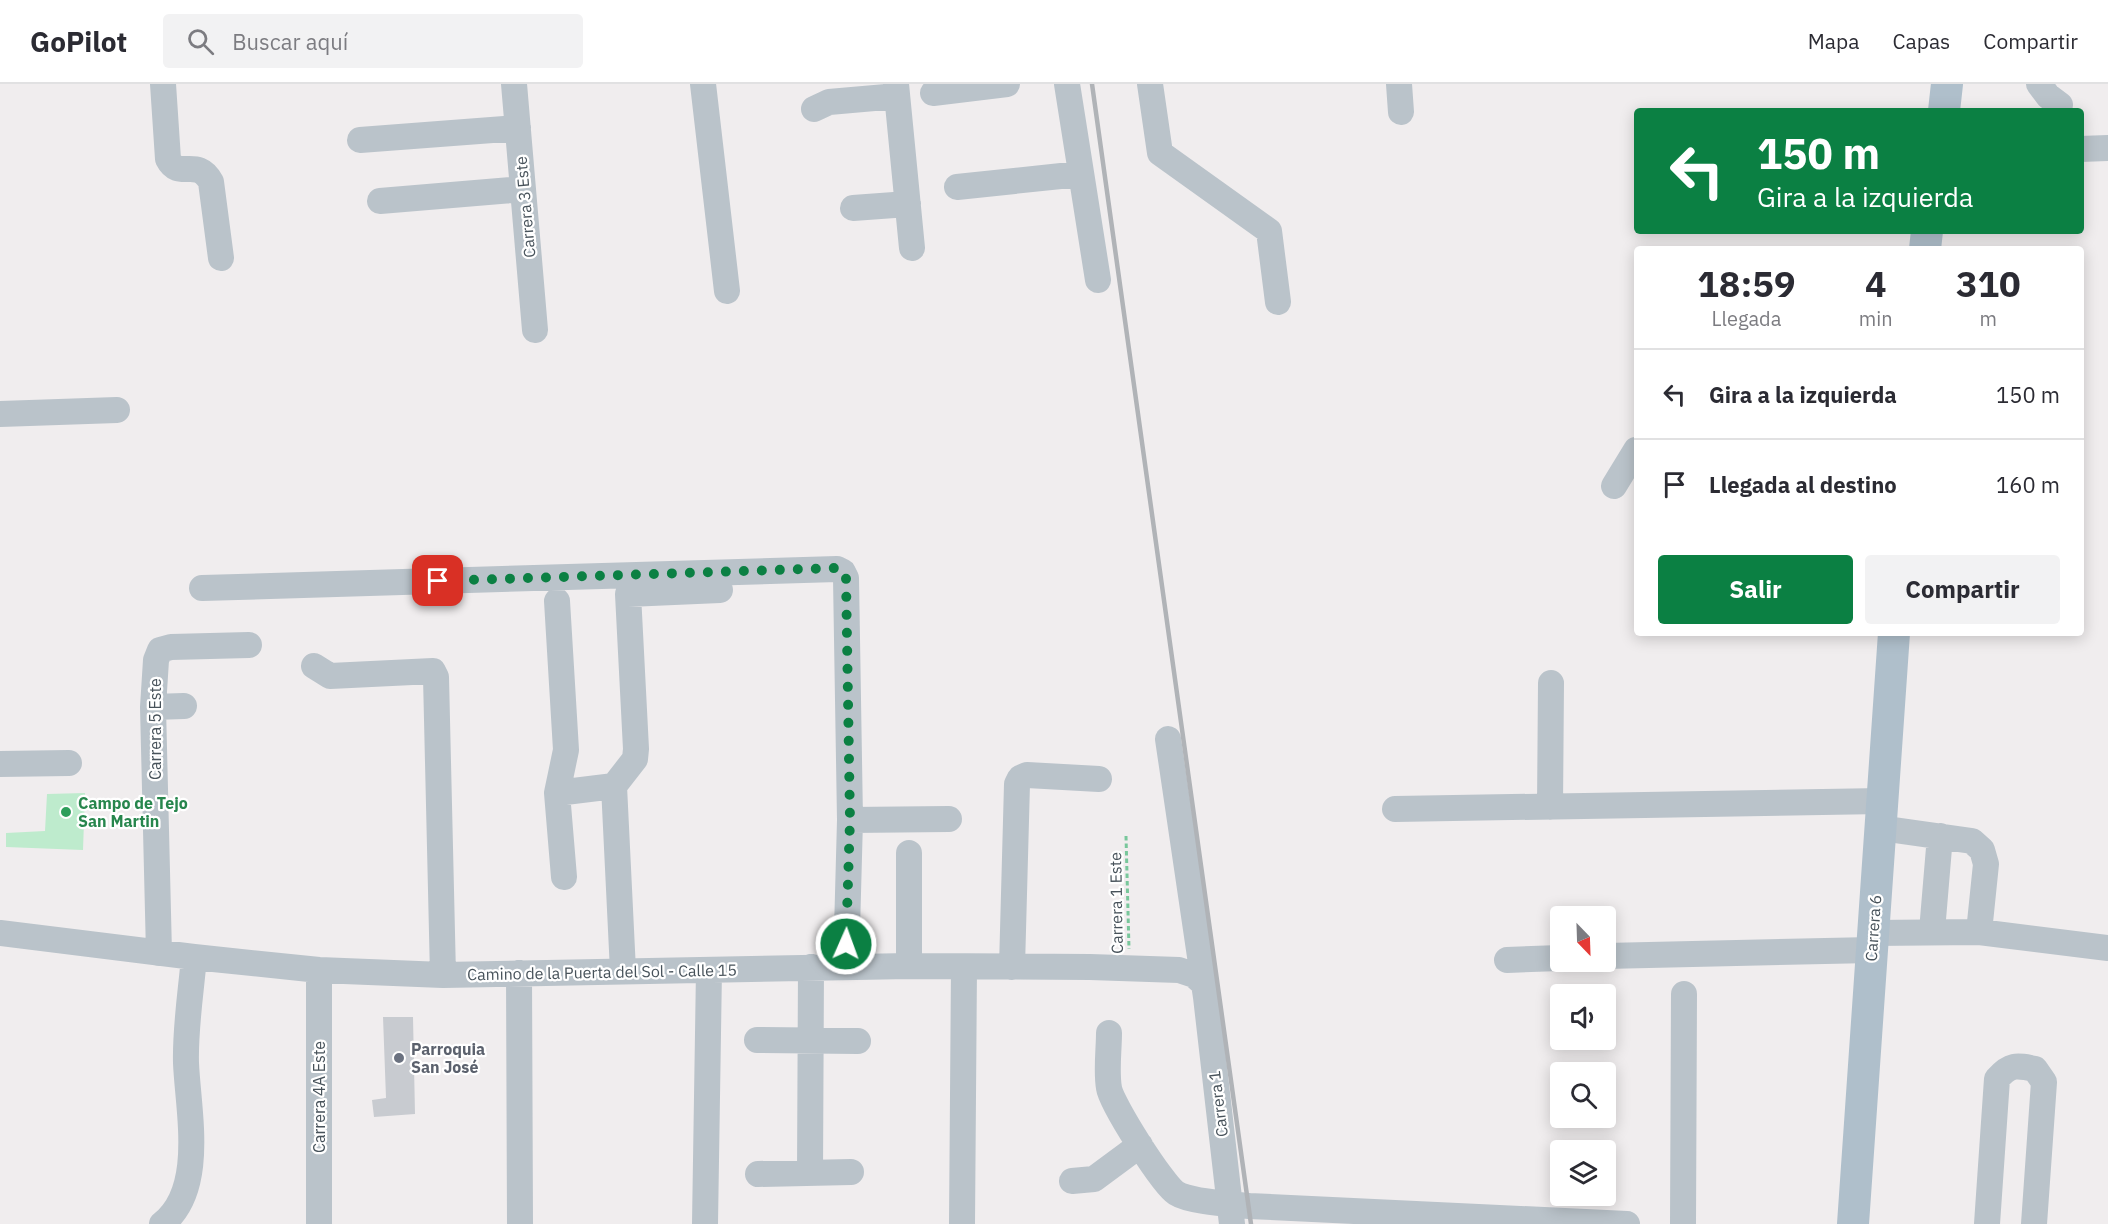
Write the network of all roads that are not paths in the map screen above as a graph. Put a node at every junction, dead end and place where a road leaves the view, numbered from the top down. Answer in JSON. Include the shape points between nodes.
{"nodes":[{"id":1,"x":163,"y":84,"type":"edge"},
{"id":2,"x":514,"y":84,"type":"edge"},
{"id":3,"x":703,"y":84,"type":"edge"},
{"id":4,"x":1006,"y":84,"type":"edge"},
{"id":5,"x":1067,"y":84,"type":"edge"},
{"id":6,"x":1150,"y":84,"type":"edge"},
{"id":7,"x":1399,"y":84,"type":"edge"},
{"id":8,"x":2039,"y":84,"type":"edge"},
{"id":9,"x":896,"y":90,"type":"edge"},
{"id":10,"x":933,"y":93,"type":"dead end"},
{"id":11,"x":2060,"y":105,"type":"dead end"},
{"id":12,"x":814,"y":109,"type":"dead end"},
{"id":13,"x":1401,"y":112,"type":"dead end"},
{"id":14,"x":518,"y":128,"type":"junction"},
{"id":15,"x":360,"y":140,"type":"dead end"},
{"id":16,"x":2108,"y":148,"type":"edge"},
{"id":17,"x":2084,"y":149,"type":"edge"},
{"id":18,"x":1080,"y":174,"type":"junction"},
{"id":19,"x":957,"y":187,"type":"dead end"},
{"id":20,"x":524,"y":189,"type":"junction"},
{"id":21,"x":380,"y":201,"type":"dead end"},
{"id":22,"x":908,"y":204,"type":"junction"},
{"id":23,"x":853,"y":208,"type":"dead end"},
{"id":24,"x":912,"y":248,"type":"dead end"},
{"id":25,"x":220,"y":258,"type":"dead end"},
{"id":26,"x":1098,"y":280,"type":"dead end"},
{"id":27,"x":727,"y":291,"type":"dead end"},
{"id":28,"x":1278,"y":302,"type":"dead end"},
{"id":29,"x":535,"y":330,"type":"dead end"},
{"id":30,"x":117,"y":410,"type":"dead end"},
{"id":31,"x":0,"y":414,"type":"edge"},
{"id":32,"x":1634,"y":453,"type":"edge"},
{"id":33,"x":1614,"y":486,"type":"dead end"},
{"id":34,"x":202,"y":588,"type":"dead end"},
{"id":35,"x":739,"y":589,"type":"dead end"},
{"id":36,"x":557,"y":601,"type":"dead end"},
{"id":37,"x":1894,"y":636,"type":"edge"},
{"id":38,"x":249,"y":645,"type":"dead end"},
{"id":39,"x":314,"y":666,"type":"dead end"},
{"id":40,"x":1551,"y":682,"type":"dead end"},
{"id":41,"x":153,"y":706,"type":"junction"},
{"id":42,"x":184,"y":706,"type":"dead end"},
{"id":43,"x":1168,"y":739,"type":"dead end"},
{"id":44,"x":69,"y":763,"type":"dead end"},
{"id":45,"x":0,"y":764,"type":"edge"},
{"id":46,"x":1099,"y":778,"type":"dead end"},
{"id":47,"x":615,"y":786,"type":"junction"},
{"id":48,"x":557,"y":793,"type":"junction"},
{"id":49,"x":1550,"y":807,"type":"junction"},
{"id":50,"x":1395,"y":809,"type":"dead end"},
{"id":51,"x":1881,"y":814,"type":"junction"},
{"id":52,"x":949,"y":819,"type":"dead end"},
{"id":53,"x":850,"y":820,"type":"junction"},
{"id":54,"x":1940,"y":836,"type":"junction"},
{"id":55,"x":909,"y":853,"type":"dead end"},
{"id":56,"x":564,"y":877,"type":"dead end"},
{"id":57,"x":1932,"y":931,"type":"junction"},
{"id":58,"x":1979,"y":932,"type":"junction"},
{"id":59,"x":0,"y":933,"type":"edge"},
{"id":60,"x":1872,"y":942,"type":"junction"},
{"id":61,"x":2108,"y":948,"type":"edge"},
{"id":62,"x":159,"y":953,"type":"junction"},
{"id":63,"x":1616,"y":956,"type":"edge"},
{"id":64,"x":194,"y":957,"type":"junction"},
{"id":65,"x":1550,"y":958,"type":"edge"},
{"id":66,"x":1507,"y":960,"type":"dead end"},
{"id":67,"x":623,"y":964,"type":"junction"},
{"id":68,"x":909,"y":966,"type":"junction"},
{"id":69,"x":811,"y":967,"type":"junction"},
{"id":70,"x":846,"y":967,"type":"junction"},
{"id":71,"x":964,"y":967,"type":"junction"},
{"id":72,"x":1012,"y":967,"type":"junction"},
{"id":73,"x":443,"y":968,"type":"junction"},
{"id":74,"x":319,"y":970,"type":"junction"},
{"id":75,"x":709,"y":970,"type":"junction"},
{"id":76,"x":519,"y":973,"type":"junction"},
{"id":77,"x":1203,"y":983,"type":"junction"},
{"id":78,"x":1684,"y":994,"type":"dead end"},
{"id":79,"x":1109,"y":1033,"type":"dead end"},
{"id":80,"x":811,"y":1039,"type":"junction"},
{"id":81,"x":757,"y":1040,"type":"dead end"},
{"id":82,"x":858,"y":1041,"type":"dead end"},
{"id":83,"x":1140,"y":1145,"type":"junction"},
{"id":84,"x":851,"y":1172,"type":"dead end"},
{"id":85,"x":810,"y":1173,"type":"junction"},
{"id":86,"x":758,"y":1174,"type":"dead end"},
{"id":87,"x":1072,"y":1180,"type":"dead end"},
{"id":88,"x":1223,"y":1214,"type":"edge"},
{"id":89,"x":1555,"y":1222,"type":"edge"},
{"id":90,"x":162,"y":1224,"type":"edge"},
{"id":91,"x":319,"y":1224,"type":"edge"},
{"id":92,"x":520,"y":1224,"type":"edge"},
{"id":93,"x":705,"y":1224,"type":"edge"},
{"id":94,"x":962,"y":1224,"type":"edge"},
{"id":95,"x":1627,"y":1224,"type":"edge"},
{"id":96,"x":1683,"y":1224,"type":"edge"},
{"id":97,"x":1853,"y":1224,"type":"edge"},
{"id":98,"x":1987,"y":1224,"type":"edge"},
{"id":99,"x":2034,"y":1224,"type":"edge"}],
"edges":[{"from":1,"to":25,"type":"street","via":[[168,159],[178,169],[206,173],[211,182]]},
{"from":2,"to":14,"type":"street","name":"Carrera 3 Este"},
{"from":3,"to":27,"type":"street"},
{"from":4,"to":10,"type":"street"},
{"from":5,"to":18,"type":"street"},
{"from":6,"to":28,"type":"street","via":[[1160,153],[1269,231]]},
{"from":7,"to":13,"type":"street"},
{"from":8,"to":11,"type":"street"},
{"from":9,"to":12,"type":"street","via":[[829,102]]},
{"from":9,"to":22,"type":"street"},
{"from":14,"to":15,"type":"street"},
{"from":14,"to":20,"type":"street","name":"Carrera 3 Este"},
{"from":16,"to":17,"type":"street"},
{"from":18,"to":19,"type":"street"},
{"from":18,"to":26,"type":"street"},
{"from":20,"to":21,"type":"street"},
{"from":20,"to":29,"type":"street","name":"Carrera 3 Este"},
{"from":22,"to":23,"type":"street"},
{"from":22,"to":24,"type":"street"},
{"from":30,"to":31,"type":"street"},
{"from":32,"to":33,"type":"street"},
{"from":34,"to":53,"type":"street","via":[[837,568],[846,578]]},
{"from":35,"to":47,"type":"street","via":[[628,594],[636,749],[635,759]]},
{"from":36,"to":48,"type":"street","via":[[566,750]]},
{"from":37,"to":51,"type":"main road","name":"Carrera 6"},
{"from":38,"to":41,"type":"street","name":"Carrera 5 Este","via":[[160,650]]},
{"from":39,"to":73,"type":"street","via":[[330,676],[433,671],[436,677]]},
{"from":40,"to":49,"type":"street"},
{"from":41,"to":42,"type":"street"},
{"from":41,"to":62,"type":"street","name":"Carrera 5 Este"},
{"from":43,"to":77,"type":"street","name":"Carrera 1"},
{"from":44,"to":45,"type":"street"},
{"from":46,"to":72,"type":"street","via":[[1027,775],[1017,784]]},
{"from":47,"to":48,"type":"street"},
{"from":47,"to":67,"type":"street"},
{"from":48,"to":56,"type":"street"},
{"from":49,"to":50,"type":"street"},
{"from":49,"to":51,"type":"street"},
{"from":51,"to":54,"type":"street"},
{"from":51,"to":60,"type":"main road","name":"Carrera 6"},
{"from":52,"to":53,"type":"street"},
{"from":53,"to":70,"type":"street"},
{"from":54,"to":57,"type":"street"},
{"from":54,"to":58,"type":"street","via":[[1972,841],[1982,850],[1986,864]]},
{"from":55,"to":68,"type":"street"},
{"from":57,"to":58,"type":"street"},
{"from":57,"to":60,"type":"street"},
{"from":58,"to":61,"type":"street"},
{"from":59,"to":62,"type":"street","name":"Camino de la Puerta del Sol - Calle 15"},
{"from":60,"to":63,"type":"street"},
{"from":60,"to":97,"type":"main road","name":"Carrera 6"},
{"from":62,"to":64,"type":"street","name":"Camino de la Puerta del Sol - Calle 15"},
{"from":64,"to":74,"type":"street","name":"Camino de la Puerta del Sol - Calle 15"},
{"from":64,"to":90,"type":"street","via":[[186,1062],[191,1118],[188,1178],[182,1200]]},
{"from":65,"to":66,"type":"street"},
{"from":67,"to":75,"type":"street","name":"Camino de la Puerta del Sol - Calle 15"},
{"from":67,"to":76,"type":"street","name":"Camino de la Puerta del Sol - Calle 15"},
{"from":68,"to":70,"type":"street","name":"Camino de la Puerta del Sol - Calle 15"},
{"from":68,"to":71,"type":"street","name":"Camino de la Puerta del Sol - Calle 15"},
{"from":69,"to":70,"type":"street","name":"Camino de la Puerta del Sol - Calle 15"},
{"from":69,"to":75,"type":"street","name":"Camino de la Puerta del Sol - Calle 15"},
{"from":69,"to":80,"type":"street"},
{"from":71,"to":72,"type":"street","name":"Camino de la Puerta del Sol - Calle 15"},
{"from":71,"to":94,"type":"street"},
{"from":72,"to":77,"type":"street","name":"Camino de la Puerta del Sol - Calle 15","via":[[1179,970]]},
{"from":73,"to":74,"type":"street","name":"Camino de la Puerta del Sol - Calle 15"},
{"from":73,"to":76,"type":"street","name":"Camino de la Puerta del Sol - Calle 15"},
{"from":74,"to":91,"type":"street","name":"Carrera 4A Este"},
{"from":75,"to":93,"type":"street"},
{"from":76,"to":92,"type":"street"},
{"from":77,"to":88,"type":"street","name":"Carrera 1"},
{"from":78,"to":96,"type":"street"},
{"from":79,"to":83,"type":"street","via":[[1109,1090]]},
{"from":80,"to":81,"type":"street"},
{"from":80,"to":82,"type":"street"},
{"from":80,"to":85,"type":"street"},
{"from":83,"to":87,"type":"street","via":[[1094,1179]]},
{"from":83,"to":88,"type":"street","via":[[1166,1185],[1178,1195]]},
{"from":84,"to":85,"type":"street"},
{"from":85,"to":86,"type":"street"},
{"from":88,"to":89,"type":"street"},
{"from":89,"to":95,"type":"street"},
{"from":98,"to":99,"type":"street","via":[[1997,1079],[2006,1069],[2019,1066],[2035,1069],[2044,1082]]}]}
